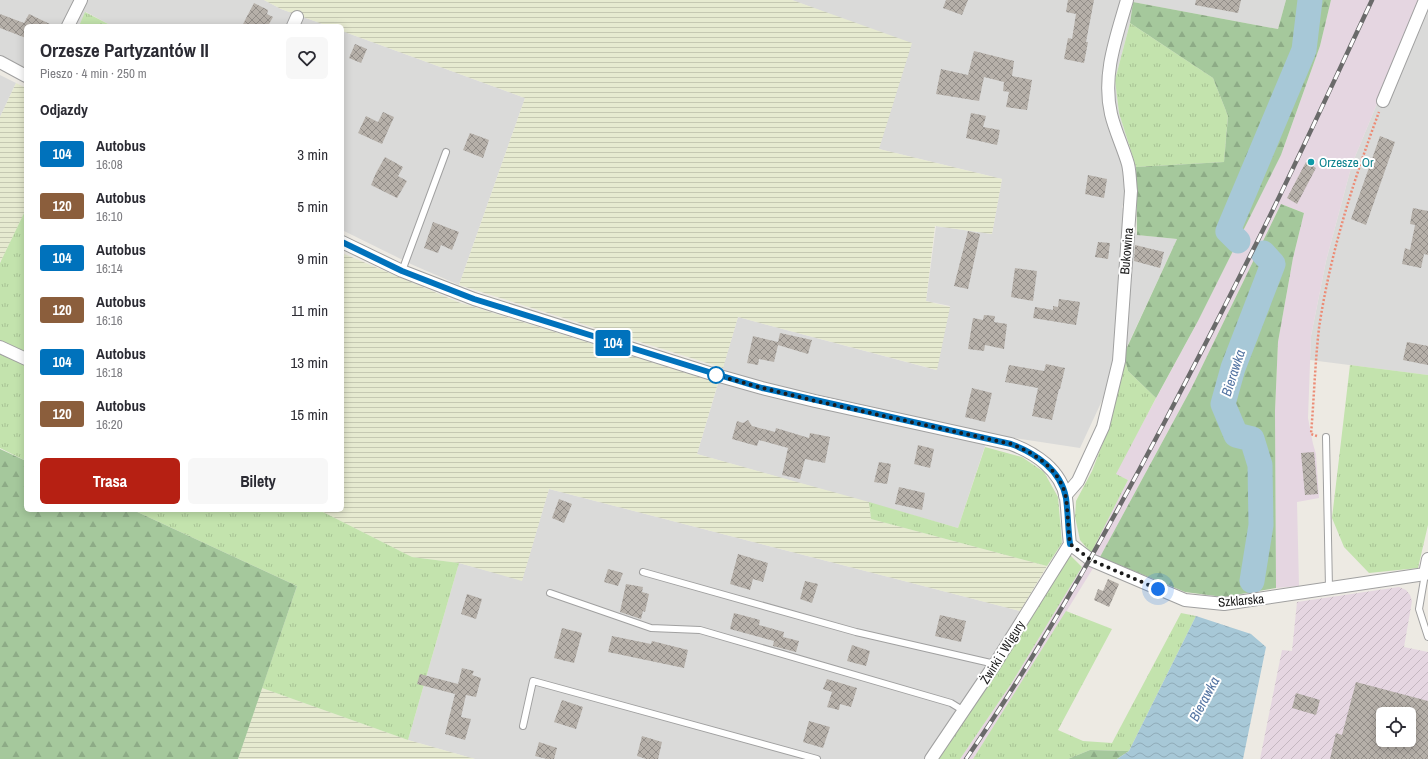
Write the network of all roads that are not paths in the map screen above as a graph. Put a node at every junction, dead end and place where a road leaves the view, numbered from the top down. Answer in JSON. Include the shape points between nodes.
{"nodes":[{"id":1,"x":81,"y":0,"type":"edge"},
{"id":2,"x":1127,"y":0,"type":"edge"},
{"id":3,"x":1425,"y":0,"type":"edge"},
{"id":4,"x":69,"y":24,"type":"edge"},
{"id":5,"x":0,"y":62,"type":"edge"},
{"id":6,"x":24,"y":75,"type":"edge"},
{"id":7,"x":1383,"y":101,"type":"road end"},
{"id":8,"x":446,"y":152,"type":"dead end"},
{"id":9,"x":344,"y":243,"type":"edge"},
{"id":10,"x":402,"y":271,"type":"junction"},
{"id":11,"x":0,"y":347,"type":"edge"},
{"id":12,"x":24,"y":357,"type":"edge"},
{"id":13,"x":1326,"y":437,"type":"road end"},
{"id":14,"x":1065,"y":496,"type":"junction"},
{"id":15,"x":1070,"y":544,"type":"junction"},
{"id":16,"x":1428,"y":559,"type":"edge"},
{"id":17,"x":643,"y":572,"type":"dead end"},
{"id":18,"x":1425,"y":574,"type":"junction"},
{"id":19,"x":1329,"y":588,"type":"junction"},
{"id":20,"x":550,"y":593,"type":"dead end"},
{"id":21,"x":1428,"y":637,"type":"edge"},
{"id":22,"x":995,"y":664,"type":"junction"},
{"id":23,"x":964,"y":710,"type":"junction"},
{"id":24,"x":523,"y":726,"type":"dead end"},
{"id":25,"x":817,"y":759,"type":"edge"},
{"id":26,"x":931,"y":759,"type":"edge"}],
"edges":[{"from":1,"to":4,"type":"street"},
{"from":2,"to":14,"type":"street","name":"Bukowina","via":[[1108,71],[1111,114],[1128,166],[1131,192],[1119,361],[1103,426],[1078,481]]},
{"from":3,"to":7,"type":"street"},
{"from":5,"to":6,"type":"street"},
{"from":8,"to":10,"type":"lane"},
{"from":9,"to":10,"type":"street"},
{"from":10,"to":14,"type":"street","via":[[523,315],[762,388],[1011,444],[1026,450],[1044,463],[1059,482]]},
{"from":11,"to":12,"type":"street"},
{"from":13,"to":19,"type":"lane"},
{"from":14,"to":15,"type":"street"},
{"from":15,"to":19,"type":"street","name":"Szklarska","via":[[1091,560],[1185,600],[1224,604]]},
{"from":15,"to":22,"type":"street","name":"Żwirki i Wigury"},
{"from":16,"to":18,"type":"street"},
{"from":17,"to":22,"type":"lane","via":[[856,632]]},
{"from":18,"to":19,"type":"street","name":"Szklarska"},
{"from":18,"to":21,"type":"lane","via":[[1419,609]]},
{"from":20,"to":23,"type":"lane","via":[[651,628],[700,630],[951,703]]},
{"from":22,"to":23,"type":"street","name":"Żwirki i Wigury"},
{"from":23,"to":26,"type":"street","name":"Żwirki i Wigury"},
{"from":24,"to":25,"type":"lane","via":[[533,681]]}]}
